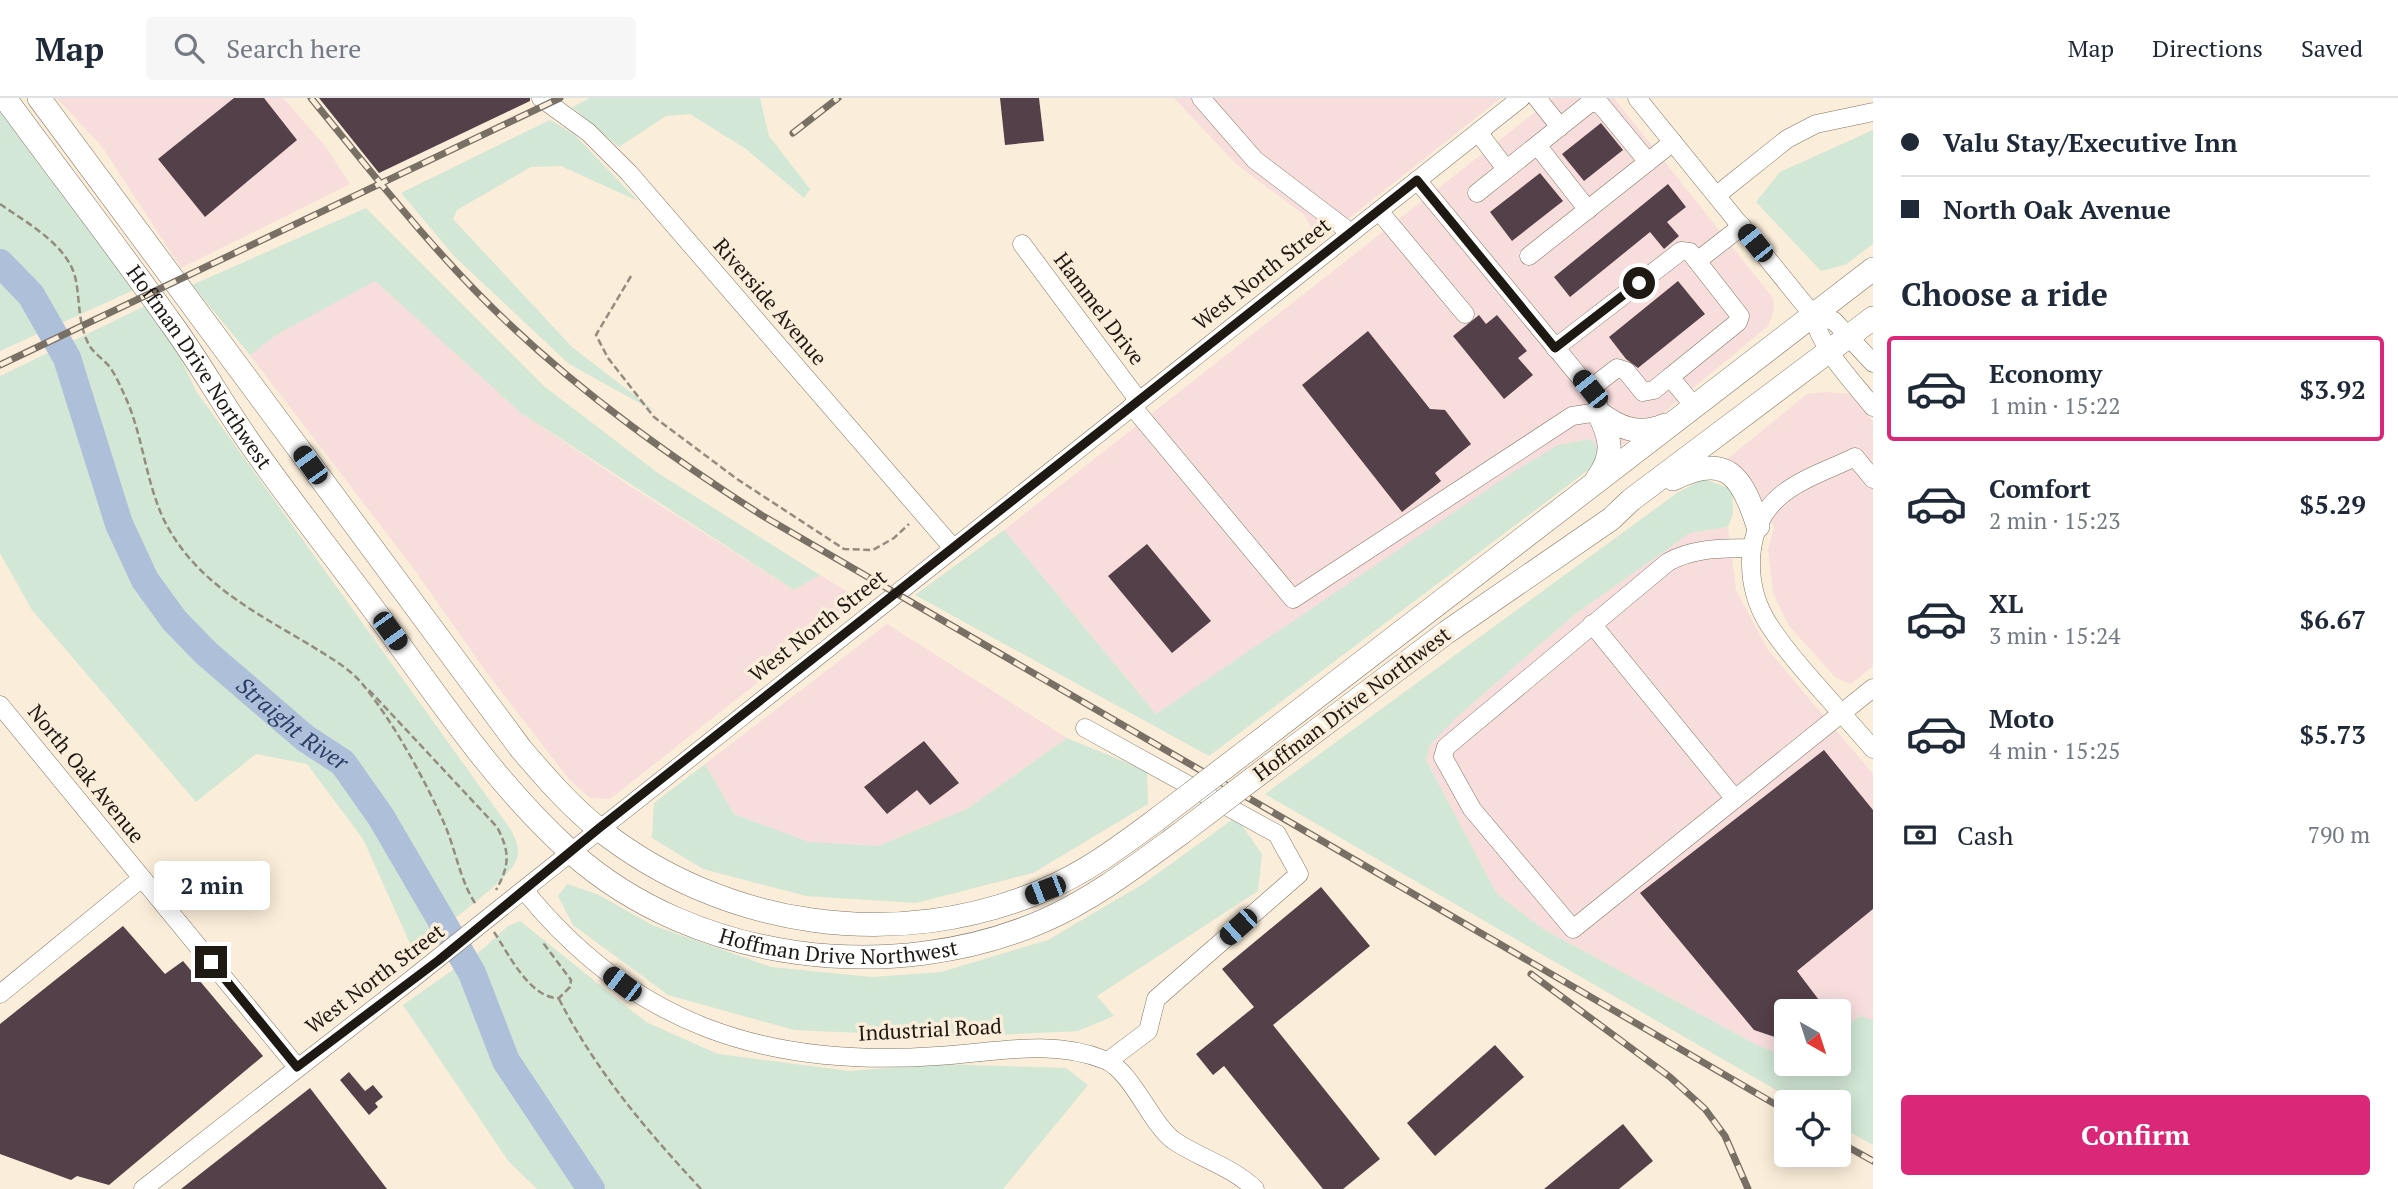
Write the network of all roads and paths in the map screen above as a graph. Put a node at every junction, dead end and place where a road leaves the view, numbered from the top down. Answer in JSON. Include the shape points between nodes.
{"nodes":[{"id":1,"x":5,"y":98,"type":"edge"},
{"id":2,"x":39,"y":98,"type":"edge"},
{"id":3,"x":541,"y":98,"type":"edge"},
{"id":4,"x":1201,"y":98,"type":"edge"},
{"id":5,"x":1521,"y":98,"type":"edge"},
{"id":6,"x":1536,"y":98,"type":"edge"},
{"id":7,"x":1637,"y":98,"type":"edge"},
{"id":8,"x":1873,"y":112,"type":"edge"},
{"id":9,"x":1560,"y":127,"type":"junction"},
{"id":10,"x":1478,"y":132,"type":"junction"},
{"id":11,"x":1673,"y":142,"type":"junction"},
{"id":12,"x":1536,"y":145,"type":"junction"},
{"id":13,"x":1648,"y":162,"type":"junction"},
{"id":14,"x":1506,"y":169,"type":"junction"},
{"id":15,"x":1417,"y":180,"type":"junction"},
{"id":16,"x":1477,"y":193,"type":"dead end"},
{"id":17,"x":1717,"y":195,"type":"junction"},
{"id":18,"x":0,"y":204,"type":"edge"},
{"id":19,"x":1588,"y":210,"type":"junction"},
{"id":20,"x":1379,"y":211,"type":"junction"},
{"id":21,"x":1742,"y":226,"type":"junction"},
{"id":22,"x":1351,"y":233,"type":"junction"},
{"id":23,"x":1022,"y":244,"type":"dead end"},
{"id":24,"x":1529,"y":256,"type":"dead end"},
{"id":25,"x":1697,"y":261,"type":"junction"},
{"id":26,"x":1873,"y":269,"type":"edge"},
{"id":27,"x":631,"y":276,"type":"dead end"},
{"id":28,"x":1465,"y":314,"type":"dead end"},
{"id":29,"x":1813,"y":315,"type":"junction"},
{"id":30,"x":1873,"y":318,"type":"edge"},
{"id":31,"x":1850,"y":335,"type":"junction"},
{"id":32,"x":1555,"y":348,"type":"junction"},
{"id":33,"x":1829,"y":352,"type":"junction"},
{"id":34,"x":1873,"y":363,"type":"edge"},
{"id":35,"x":1670,"y":377,"type":"junction"},
{"id":36,"x":1590,"y":389,"type":"junction"},
{"id":37,"x":1135,"y":403,"type":"junction"},
{"id":38,"x":1693,"y":406,"type":"junction"},
{"id":39,"x":1873,"y":407,"type":"edge"},
{"id":40,"x":1598,"y":412,"type":"junction"},
{"id":41,"x":1675,"y":421,"type":"junction"},
{"id":42,"x":1873,"y":479,"type":"edge"},
{"id":43,"x":1590,"y":488,"type":"junction"},
{"id":44,"x":921,"y":512,"type":"junction"},
{"id":45,"x":1611,"y":519,"type":"junction"},
{"id":46,"x":1755,"y":537,"type":"junction"},
{"id":47,"x":953,"y":548,"type":"junction"},
{"id":48,"x":1592,"y":624,"type":"junction"},
{"id":49,"x":364,"y":685,"type":"junction"},
{"id":50,"x":1873,"y":688,"type":"edge"},
{"id":51,"x":0,"y":705,"type":"edge"},
{"id":52,"x":1842,"y":713,"type":"junction"},
{"id":53,"x":1085,"y":727,"type":"dead end"},
{"id":54,"x":1873,"y":749,"type":"edge"},
{"id":55,"x":1735,"y":799,"type":"junction"},
{"id":56,"x":598,"y":829,"type":"junction"},
{"id":57,"x":571,"y":852,"type":"junction"},
{"id":58,"x":142,"y":878,"type":"junction"},
{"id":59,"x":524,"y":890,"type":"junction"},
{"id":60,"x":502,"y":907,"type":"junction"},
{"id":61,"x":483,"y":915,"type":"dead end"},
{"id":62,"x":555,"y":926,"type":"junction"},
{"id":63,"x":491,"y":927,"type":"dead end"},
{"id":64,"x":0,"y":994,"type":"edge"},
{"id":65,"x":558,"y":998,"type":"junction"},
{"id":66,"x":1108,"y":1061,"type":"junction"},
{"id":67,"x":297,"y":1067,"type":"junction"},
{"id":68,"x":143,"y":1189,"type":"edge"},
{"id":69,"x":701,"y":1189,"type":"edge"},
{"id":70,"x":1255,"y":1189,"type":"edge"}],
"edges":[{"from":1,"to":57,"type":"main road","name":"Hoffman Drive Northwest","via":[[171,322],[264,463],[479,754]]},
{"from":2,"to":56,"type":"main road","name":"Hoffman Drive Northwest","via":[[521,749]]},
{"from":3,"to":44,"type":"street","name":"Riverside Avenue","via":[[588,132],[629,173]]},
{"from":4,"to":22,"type":"street","via":[[1255,160]]},
{"from":5,"to":10,"type":"street","name":"West North Street"},
{"from":6,"to":9,"type":"street"},
{"from":7,"to":11,"type":"street"},
{"from":8,"to":17,"type":"street","via":[[1816,124],[1787,139]]},
{"from":9,"to":12,"type":"street"},
{"from":9,"to":13,"type":"street","via":[[1591,102],[1601,105]]},
{"from":10,"to":14,"type":"street"},
{"from":10,"to":15,"type":"street","name":"West North Street"},
{"from":11,"to":13,"type":"street"},
{"from":11,"to":17,"type":"street"},
{"from":12,"to":14,"type":"street"},
{"from":12,"to":19,"type":"street"},
{"from":13,"to":19,"type":"street"},
{"from":14,"to":16,"type":"street"},
{"from":15,"to":20,"type":"street","name":"West North Street"},
{"from":15,"to":32,"type":"street"},
{"from":17,"to":21,"type":"street"},
{"from":18,"to":49,"type":"path","via":[[64,253],[72,267],[78,313],[89,345],[124,394],[152,487],[182,549],[240,605],[342,665]]},
{"from":19,"to":24,"type":"street"},
{"from":20,"to":22,"type":"street","name":"West North Street"},
{"from":20,"to":28,"type":"street"},
{"from":21,"to":25,"type":"street"},
{"from":21,"to":29,"type":"street"},
{"from":22,"to":37,"type":"street","name":"West North Street"},
{"from":23,"to":37,"type":"street","name":"Hammel Drive"},
{"from":25,"to":32,"type":"street","via":[[1690,251],[1681,251]]},
{"from":25,"to":35,"type":"street","via":[[1740,316]]},
{"from":26,"to":29,"type":"main road","name":"Hoffman Drive Northwest"},
{"from":27,"to":44,"type":"path","via":[[596,335],[654,417],[727,472],[844,549],[873,550],[894,538]]},
{"from":29,"to":31,"type":"street","via":[[1834,321]]},
{"from":29,"to":33,"type":"street"},
{"from":29,"to":38,"type":"main road","name":"Hoffman Drive Northwest"},
{"from":30,"to":31,"type":"main road","name":"Hoffman Drive Northwest"},
{"from":31,"to":33,"type":"main road","name":"Hoffman Drive Northwest"},
{"from":31,"to":34,"type":"street"},
{"from":32,"to":36,"type":"street"},
{"from":33,"to":39,"type":"street"},
{"from":33,"to":45,"type":"main road","name":"Hoffman Drive Northwest"},
{"from":35,"to":36,"type":"street","via":[[1654,390],[1643,392],[1626,370],[1617,368]]},
{"from":35,"to":38,"type":"street"},
{"from":36,"to":40,"type":"street","via":[[1598,399]]},
{"from":37,"to":40,"type":"street","name":"Hammel Drive","via":[[1293,599],[1573,416]]},
{"from":37,"to":47,"type":"street","name":"West North Street"},
{"from":38,"to":41,"type":"main road","name":"Hoffman Drive Northwest"},
{"from":40,"to":41,"type":"main road","via":[[1637,431],[1650,432]]},
{"from":40,"to":43,"type":"main road","via":[[1611,442],[1610,455]]},
{"from":41,"to":43,"type":"main road","name":"Hoffman Drive Northwest"},
{"from":42,"to":46,"type":"street","via":[[1855,457],[1787,490],[1769,507]]},
{"from":43,"to":56,"type":"main road","name":"Hoffman Drive Northwest","bridge":true,"via":[[1156,820],[1097,862],[1033,894],[967,916],[889,925],[814,922],[741,905],[662,872]]},
{"from":44,"to":47,"type":"street","name":"Riverside Avenue"},
{"from":45,"to":46,"type":"main road","via":[[1675,478],[1715,466],[1738,479],[1746,490]]},
{"from":45,"to":57,"type":"main road","name":"Hoffman Drive Northwest","bridge":true,"via":[[1447,632],[1107,886],[1041,922],[972,944],[890,956],[792,952],[728,937],[640,900]]},
{"from":46,"to":48,"type":"street","via":[[1684,553]]},
{"from":46,"to":52,"type":"street","via":[[1754,588],[1769,625]]},
{"from":47,"to":56,"type":"street","name":"West North Street"},
{"from":48,"to":55,"type":"street"},
{"from":48,"to":55,"type":"street","via":[[1446,747],[1443,757],[1448,769],[1480,820],[1573,929]]},
{"from":49,"to":60,"type":"path","via":[[497,827],[509,864],[496,890]]},
{"from":49,"to":61,"type":"path","via":[[443,821],[467,893]]},
{"from":50,"to":52,"type":"street"},
{"from":51,"to":58,"type":"street","name":"North Oak Avenue"},
{"from":52,"to":54,"type":"street"},
{"from":52,"to":55,"type":"street"},
{"from":53,"to":66,"type":"street","via":[[1277,834],[1299,874],[1156,999],[1148,1031]]},
{"from":56,"to":57,"type":"street","name":"West North Street"},
{"from":57,"to":59,"type":"street","name":"West North Street"},
{"from":58,"to":64,"type":"street"},
{"from":58,"to":67,"type":"street","name":"North Oak Avenue"},
{"from":59,"to":60,"type":"street","name":"West North Street"},
{"from":59,"to":62,"type":"street","name":"Industrial Road"},
{"from":60,"to":67,"type":"street","name":"West North Street","bridge":true},
{"from":62,"to":65,"type":"path","via":[[544,944],[571,979],[570,987]]},
{"from":62,"to":66,"type":"street","name":"Industrial Road","via":[[574,947],[654,1005],[701,1027],[762,1045],[812,1055],[893,1059],[996,1048],[1045,1048]]},
{"from":63,"to":65,"type":"path","via":[[528,981],[542,994]]},
{"from":65,"to":69,"type":"path","via":[[579,1037],[641,1125]]},
{"from":66,"to":70,"type":"street","via":[[1172,1139]]},
{"from":67,"to":68,"type":"street","name":"West North Street"}]}
